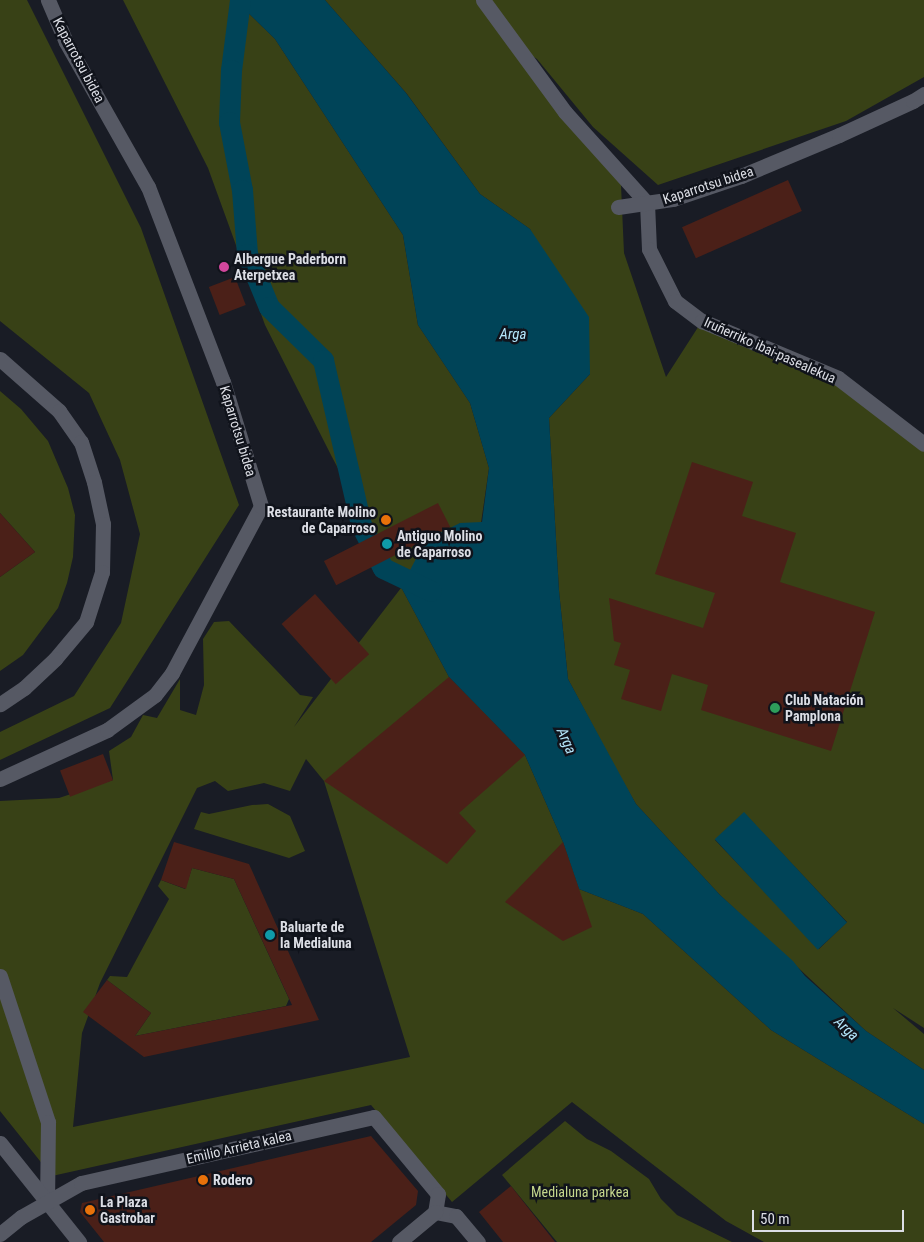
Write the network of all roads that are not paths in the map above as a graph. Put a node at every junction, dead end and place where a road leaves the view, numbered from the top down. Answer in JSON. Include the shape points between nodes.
{"nodes":[{"id":1,"x":48,"y":0,"type":"edge"},
{"id":2,"x":483,"y":0,"type":"edge"},
{"id":3,"x":924,"y":94,"type":"edge"},
{"id":4,"x":647,"y":203,"type":"junction"},
{"id":5,"x":618,"y":207,"type":"dead end"},
{"id":6,"x":0,"y":359,"type":"edge"},
{"id":7,"x":924,"y":444,"type":"edge"},
{"id":8,"x":0,"y":704,"type":"edge"},
{"id":9,"x":0,"y":779,"type":"edge"},
{"id":10,"x":0,"y":976,"type":"edge"},
{"id":11,"x":0,"y":1143,"type":"edge"},
{"id":12,"x":47,"y":1202,"type":"junction"},
{"id":13,"x":436,"y":1212,"type":"junction"},
{"id":14,"x":0,"y":1234,"type":"edge"},
{"id":15,"x":79,"y":1242,"type":"edge"},
{"id":16,"x":399,"y":1242,"type":"edge"},
{"id":17,"x":478,"y":1242,"type":"edge"}],
"edges":[{"from":1,"to":9,"type":"street","name":"Kaparrotsu bidea","via":[[66,42],[148,188],[223,382],[261,506],[172,673],[155,695],[107,730]]},
{"from":2,"to":4,"type":"street","name":"Kaparrotsu bidea","via":[[565,112]]},
{"from":3,"to":4,"type":"street","name":"Kaparrotsu bidea","via":[[839,135],[741,176],[673,199]]},
{"from":4,"to":5,"type":"street"},
{"from":4,"to":7,"type":"street","name":"Iruñerriko ibai-pasealekua","via":[[649,249],[675,301],[702,321],[838,378]]},
{"from":6,"to":8,"type":"street","via":[[59,412],[81,442],[104,524],[102,572],[86,622],[56,660]]},
{"from":10,"to":12,"type":"street","via":[[48,1122]]},
{"from":11,"to":12,"type":"street"},
{"from":12,"to":13,"type":"street","name":"Emilio Arrieta kalea","via":[[81,1183],[374,1116],[438,1194]]},
{"from":12,"to":14,"type":"street","name":"Emilio Arrieta kalea"},
{"from":12,"to":15,"type":"street"},
{"from":13,"to":16,"type":"street"},
{"from":13,"to":17,"type":"street","via":[[456,1216]]}]}
